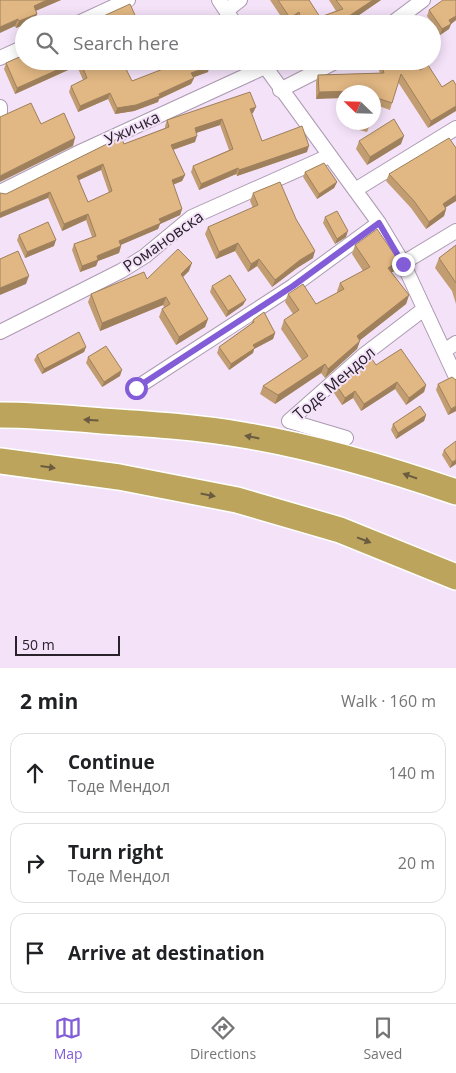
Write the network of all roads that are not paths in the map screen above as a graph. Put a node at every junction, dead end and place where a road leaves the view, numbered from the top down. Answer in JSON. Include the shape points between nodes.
{"nodes":[{"id":1,"x":128,"y":0,"type":"edge"},
{"id":2,"x":240,"y":0,"type":"edge"},
{"id":3,"x":422,"y":0,"type":"edge"},
{"id":4,"x":222,"y":5,"type":"edge"},
{"id":5,"x":96,"y":15,"type":"edge"},
{"id":6,"x":403,"y":15,"type":"edge"},
{"id":7,"x":15,"y":51,"type":"edge"},
{"id":8,"x":0,"y":58,"type":"edge"},
{"id":9,"x":251,"y":70,"type":"edge"},
{"id":10,"x":267,"y":70,"type":"edge"},
{"id":11,"x":319,"y":70,"type":"edge"},
{"id":12,"x":280,"y":90,"type":"junction"},
{"id":13,"x":0,"y":107,"type":"edge"},
{"id":14,"x":0,"y":113,"type":"edge"},
{"id":15,"x":456,"y":128,"type":"edge"},
{"id":16,"x":330,"y":156,"type":"junction"},
{"id":17,"x":355,"y":190,"type":"junction"},
{"id":18,"x":0,"y":192,"type":"edge"},
{"id":19,"x":379,"y":223,"type":"junction"},
{"id":20,"x":456,"y":231,"type":"edge"},
{"id":21,"x":403,"y":264,"type":"junction"},
{"id":22,"x":424,"y":309,"type":"junction"},
{"id":23,"x":0,"y":332,"type":"edge"},
{"id":24,"x":456,"y":343,"type":"edge"},
{"id":25,"x":444,"y":351,"type":"junction"},
{"id":26,"x":456,"y":377,"type":"edge"},
{"id":27,"x":136,"y":388,"type":"dead end"},
{"id":28,"x":0,"y":415,"type":"edge"},
{"id":29,"x":346,"y":438,"type":"dead end"},
{"id":30,"x":0,"y":461,"type":"edge"},
{"id":31,"x":456,"y":492,"type":"edge"},
{"id":32,"x":456,"y":577,"type":"edge"}],
"edges":[{"from":1,"to":5,"type":"street"},
{"from":2,"to":4,"type":"street"},
{"from":3,"to":6,"type":"street"},
{"from":7,"to":8,"type":"street"},
{"from":9,"to":18,"type":"street","name":"Ужичка"},
{"from":10,"to":12,"type":"street"},
{"from":11,"to":12,"type":"street"},
{"from":12,"to":16,"type":"street"},
{"from":13,"to":14,"type":"street"},
{"from":15,"to":17,"type":"street"},
{"from":16,"to":17,"type":"street"},
{"from":16,"to":23,"type":"street","name":"Романовска","via":[[192,217],[122,271]]},
{"from":17,"to":19,"type":"street"},
{"from":19,"to":21,"type":"street"},
{"from":19,"to":27,"type":"street","via":[[293,286]]},
{"from":20,"to":21,"type":"street"},
{"from":21,"to":22,"type":"street"},
{"from":22,"to":25,"type":"street"},
{"from":22,"to":29,"type":"street","name":"Тоде Мендол","via":[[365,354],[289,421]]},
{"from":24,"to":25,"type":"street"},
{"from":25,"to":26,"type":"street"},
{"from":31,"to":28,"type":"highway","one_way":true,"via":[[388,468],[242,434],[142,423]]},
{"from":30,"to":32,"type":"highway","one_way":true,"via":[[119,477],[237,500],[340,530]]}]}
